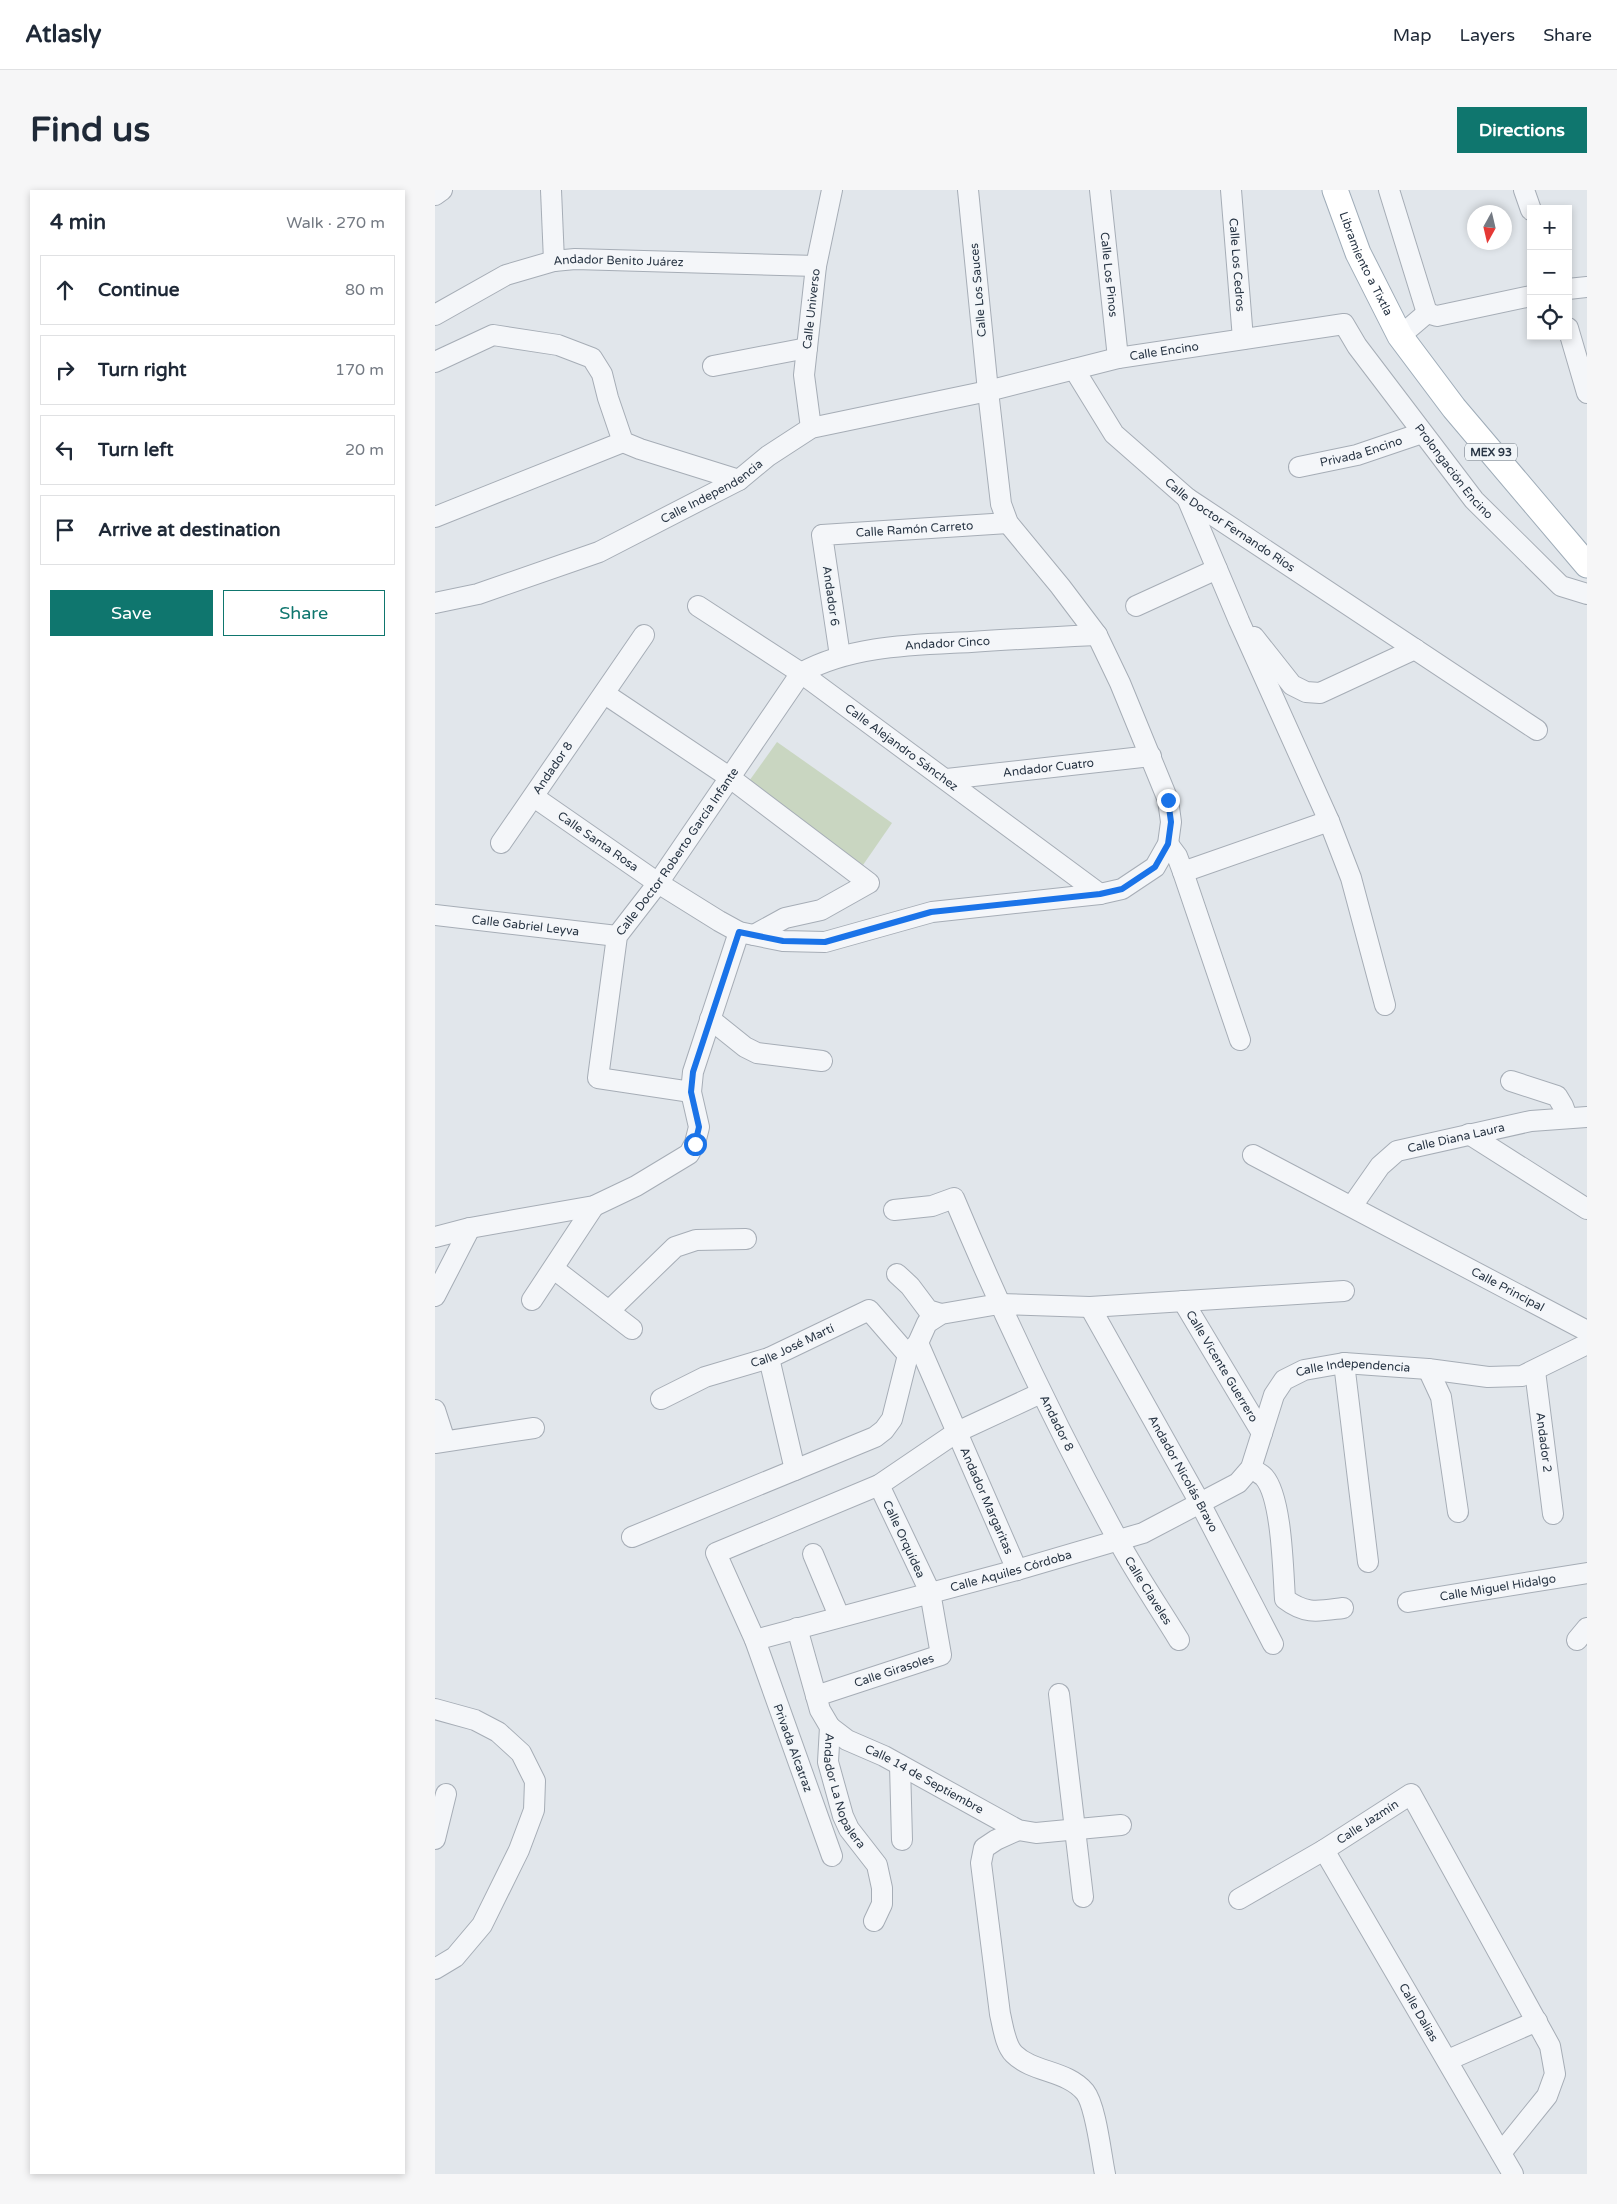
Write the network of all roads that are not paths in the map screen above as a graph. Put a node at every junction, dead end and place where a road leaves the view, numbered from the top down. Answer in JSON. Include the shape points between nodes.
{"nodes":[{"id":1,"x":442,"y":190,"type":"edge"},
{"id":2,"x":551,"y":190,"type":"edge"},
{"id":3,"x":832,"y":190,"type":"edge"},
{"id":4,"x":968,"y":190,"type":"edge"},
{"id":5,"x":1100,"y":190,"type":"edge"},
{"id":6,"x":1231,"y":190,"type":"edge"},
{"id":7,"x":1335,"y":190,"type":"edge"},
{"id":8,"x":1389,"y":190,"type":"edge"},
{"id":9,"x":1524,"y":190,"type":"edge"},
{"id":10,"x":435,"y":195,"type":"edge"},
{"id":11,"x":1529,"y":205,"type":"edge"},
{"id":12,"x":553,"y":261,"type":"junction"},
{"id":13,"x":816,"y":266,"type":"junction"},
{"id":14,"x":1587,"y":287,"type":"edge"},
{"id":15,"x":1572,"y":289,"type":"edge"},
{"id":16,"x":1527,"y":297,"type":"edge"},
{"id":17,"x":1427,"y":313,"type":"junction"},
{"id":18,"x":435,"y":315,"type":"edge"},
{"id":19,"x":1344,"y":324,"type":"joint"},
{"id":20,"x":1400,"y":336,"type":"junction"},
{"id":21,"x":1243,"y":339,"type":"junction"},
{"id":22,"x":1572,"y":340,"type":"edge"},
{"id":23,"x":807,"y":348,"type":"junction"},
{"id":24,"x":1118,"y":358,"type":"junction"},
{"id":25,"x":435,"y":362,"type":"edge"},
{"id":26,"x":713,"y":366,"type":"dead end"},
{"id":27,"x":1074,"y":369,"type":"junction"},
{"id":28,"x":987,"y":390,"type":"junction"},
{"id":29,"x":1587,"y":393,"type":"edge"},
{"id":30,"x":811,"y":428,"type":"junction"},
{"id":31,"x":1423,"y":433,"type":"junction"},
{"id":32,"x":623,"y":442,"type":"junction"},
{"id":33,"x":1299,"y":467,"type":"dead end"},
{"id":34,"x":739,"y":480,"type":"junction"},
{"id":35,"x":1187,"y":498,"type":"junction"},
{"id":36,"x":435,"y":517,"type":"edge"},
{"id":37,"x":1007,"y":523,"type":"junction"},
{"id":38,"x":822,"y":535,"type":"joint"},
{"id":39,"x":1587,"y":564,"type":"edge"},
{"id":40,"x":1217,"y":569,"type":"junction"},
{"id":41,"x":1587,"y":594,"type":"edge"},
{"id":42,"x":435,"y":603,"type":"edge"},
{"id":43,"x":698,"y":606,"type":"dead end"},
{"id":44,"x":1136,"y":606,"type":"dead end"},
{"id":45,"x":1239,"y":621,"type":"junction"},
{"id":46,"x":644,"y":635,"type":"dead end"},
{"id":47,"x":1097,"y":635,"type":"junction"},
{"id":48,"x":1415,"y":649,"type":"junction"},
{"id":49,"x":840,"y":656,"type":"junction"},
{"id":50,"x":801,"y":674,"type":"junction"},
{"id":51,"x":605,"y":694,"type":"junction"},
{"id":52,"x":1537,"y":730,"type":"dead end"},
{"id":53,"x":1151,"y":756,"type":"junction"},
{"id":54,"x":729,"y":777,"type":"junction"},
{"id":55,"x":947,"y":779,"type":"junction"},
{"id":56,"x":534,"y":797,"type":"junction"},
{"id":57,"x":1329,"y":821,"type":"junction"},
{"id":58,"x":501,"y":843,"type":"dead end"},
{"id":59,"x":1168,"y":844,"type":"junction"},
{"id":60,"x":1183,"y":872,"type":"junction"},
{"id":61,"x":658,"y":883,"type":"junction"},
{"id":62,"x":1100,"y":894,"type":"junction"},
{"id":63,"x":435,"y":915,"type":"edge"},
{"id":64,"x":746,"y":934,"type":"junction"},
{"id":65,"x":617,"y":936,"type":"junction"},
{"id":66,"x":1385,"y":1006,"type":"dead end"},
{"id":67,"x":710,"y":1019,"type":"junction"},
{"id":68,"x":1240,"y":1040,"type":"dead end"},
{"id":69,"x":822,"y":1061,"type":"dead end"},
{"id":70,"x":1511,"y":1081,"type":"dead end"},
{"id":71,"x":691,"y":1092,"type":"junction"},
{"id":72,"x":1577,"y":1117,"type":"edge"},
{"id":73,"x":1469,"y":1134,"type":"junction"},
{"id":74,"x":1253,"y":1155,"type":"dead end"},
{"id":75,"x":594,"y":1206,"type":"junction"},
{"id":76,"x":1352,"y":1206,"type":"junction"},
{"id":77,"x":1587,"y":1209,"type":"edge"},
{"id":78,"x":894,"y":1210,"type":"dead end"},
{"id":79,"x":470,"y":1228,"type":"junction"},
{"id":80,"x":435,"y":1237,"type":"edge"},
{"id":81,"x":745,"y":1239,"type":"dead end"},
{"id":82,"x":554,"y":1269,"type":"junction"},
{"id":83,"x":897,"y":1274,"type":"dead end"},
{"id":84,"x":1344,"y":1291,"type":"dead end"},
{"id":85,"x":435,"y":1296,"type":"edge"},
{"id":86,"x":532,"y":1300,"type":"dead end"},
{"id":87,"x":1183,"y":1301,"type":"junction"},
{"id":88,"x":999,"y":1304,"type":"junction"},
{"id":89,"x":1090,"y":1307,"type":"junction"},
{"id":90,"x":609,"y":1311,"type":"junction"},
{"id":91,"x":941,"y":1314,"type":"junction"},
{"id":92,"x":632,"y":1329,"type":"dead end"},
{"id":93,"x":1587,"y":1331,"type":"edge"},
{"id":94,"x":1587,"y":1344,"type":"edge"},
{"id":95,"x":913,"y":1349,"type":"junction"},
{"id":96,"x":769,"y":1358,"type":"junction"},
{"id":97,"x":1345,"y":1363,"type":"junction"},
{"id":98,"x":1428,"y":1369,"type":"junction"},
{"id":99,"x":1535,"y":1370,"type":"junction"},
{"id":100,"x":1041,"y":1393,"type":"junction"},
{"id":101,"x":661,"y":1399,"type":"dead end"},
{"id":102,"x":435,"y":1410,"type":"edge"},
{"id":103,"x":534,"y":1428,"type":"dead end"},
{"id":104,"x":957,"y":1432,"type":"junction"},
{"id":105,"x":1262,"y":1433,"type":"junction"},
{"id":106,"x":440,"y":1442,"type":"edge"},
{"id":107,"x":1251,"y":1468,"type":"junction"},
{"id":108,"x":795,"y":1470,"type":"junction"},
{"id":109,"x":879,"y":1485,"type":"junction"},
{"id":110,"x":1200,"y":1502,"type":"junction"},
{"id":111,"x":1458,"y":1512,"type":"dead end"},
{"id":112,"x":1553,"y":1514,"type":"dead end"},
{"id":113,"x":632,"y":1537,"type":"dead end"},
{"id":114,"x":1118,"y":1541,"type":"junction"},
{"id":115,"x":813,"y":1554,"type":"dead end"},
{"id":116,"x":1368,"y":1562,"type":"dead end"},
{"id":117,"x":1017,"y":1570,"type":"junction"},
{"id":118,"x":1587,"y":1573,"type":"edge"},
{"id":119,"x":930,"y":1592,"type":"junction"},
{"id":120,"x":1408,"y":1602,"type":"dead end"},
{"id":121,"x":1343,"y":1608,"type":"dead end"},
{"id":122,"x":839,"y":1616,"type":"junction"},
{"id":123,"x":797,"y":1628,"type":"junction"},
{"id":124,"x":755,"y":1640,"type":"junction"},
{"id":125,"x":1179,"y":1640,"type":"dead end"},
{"id":126,"x":1273,"y":1644,"type":"dead end"},
{"id":127,"x":1059,"y":1694,"type":"dead end"},
{"id":128,"x":816,"y":1696,"type":"junction"},
{"id":129,"x":435,"y":1709,"type":"edge"},
{"id":130,"x":830,"y":1727,"type":"junction"},
{"id":131,"x":900,"y":1765,"type":"junction"},
{"id":132,"x":446,"y":1794,"type":"dead end"},
{"id":133,"x":1121,"y":1824,"type":"dead end"},
{"id":134,"x":1074,"y":1829,"type":"junction"},
{"id":135,"x":1018,"y":1830,"type":"junction"},
{"id":136,"x":435,"y":1839,"type":"edge"},
{"id":137,"x":902,"y":1840,"type":"dead end"},
{"id":138,"x":1323,"y":1850,"type":"junction"},
{"id":139,"x":832,"y":1856,"type":"dead end"},
{"id":140,"x":1083,"y":1897,"type":"dead end"},
{"id":141,"x":1239,"y":1899,"type":"dead end"},
{"id":142,"x":874,"y":1921,"type":"dead end"},
{"id":143,"x":435,"y":1969,"type":"edge"},
{"id":144,"x":1537,"y":2021,"type":"junction"},
{"id":145,"x":1448,"y":2060,"type":"junction"},
{"id":146,"x":1501,"y":2153,"type":"junction"},
{"id":147,"x":1105,"y":2174,"type":"edge"},
{"id":148,"x":1513,"y":2174,"type":"edge"}],
"edges":[{"from":1,"to":10,"type":"street"},
{"from":2,"to":12,"type":"street"},
{"from":3,"to":13,"type":"street","name":"Calle Universo"},
{"from":4,"to":28,"type":"street","name":"Calle Los Sauces"},
{"from":5,"to":24,"type":"street","name":"Calle Los Pinos"},
{"from":6,"to":21,"type":"street","name":"Calle Los Cedros"},
{"from":7,"to":20,"type":"main road","name":"Libramiento a Tixtla","number":"MEX 93","via":[[1358,253]]},
{"from":8,"to":17,"type":"street"},
{"from":9,"to":11,"type":"street"},
{"from":12,"to":13,"type":"street","name":"Andador Benito Juárez"},
{"from":12,"to":18,"type":"street","name":"Andador Benito Juárez","via":[[506,275]]},
{"from":13,"to":23,"type":"street","name":"Calle Universo"},
{"from":14,"to":15,"type":"street"},
{"from":16,"to":17,"type":"street","via":[[1437,316]]},
{"from":17,"to":20,"type":"street"},
{"from":19,"to":21,"type":"street","name":"Calle Encino"},
{"from":19,"to":31,"type":"street","name":"Prolongación Encino"},
{"from":20,"to":39,"type":"main road","number":"MEX 93","via":[[1454,408]]},
{"from":21,"to":24,"type":"street","name":"Calle Encino"},
{"from":22,"to":29,"type":"street"},
{"from":23,"to":26,"type":"street"},
{"from":23,"to":30,"type":"street","name":"Calle Universo","via":[[804,375]]},
{"from":24,"to":27,"type":"street","name":"Calle Encino"},
{"from":25,"to":32,"type":"street","via":[[493,335],[558,345],[592,358],[602,374]]},
{"from":27,"to":28,"type":"street","name":"Calle Encino"},
{"from":27,"to":35,"type":"street","name":"Calle Doctor Fernando Ríos","via":[[1114,434]]},
{"from":28,"to":30,"type":"street","name":"Calle Independencia"},
{"from":28,"to":37,"type":"street","name":"Calle Los Sauces","via":[[1001,504]]},
{"from":30,"to":34,"type":"street","name":"Calle Independencia"},
{"from":31,"to":33,"type":"street","name":"Privada Encino","via":[[1357,455]]},
{"from":31,"to":41,"type":"street","name":"Prolongación Encino","via":[[1474,500],[1561,586]]},
{"from":32,"to":34,"type":"street"},
{"from":32,"to":36,"type":"street"},
{"from":34,"to":42,"type":"street","name":"Calle Independencia","via":[[599,552],[478,594]]},
{"from":35,"to":40,"type":"street"},
{"from":35,"to":48,"type":"street","name":"Calle Doctor Fernando Ríos"},
{"from":37,"to":38,"type":"street","name":"Calle Ramón Carreto"},
{"from":37,"to":47,"type":"street"},
{"from":38,"to":49,"type":"street","name":"Andador 6"},
{"from":40,"to":44,"type":"street"},
{"from":40,"to":45,"type":"street"},
{"from":43,"to":50,"type":"street","name":"Calle Alejandro Sánchez"},
{"from":45,"to":48,"type":"street","via":[[1293,686],[1306,692],[1320,693]]},
{"from":45,"to":57,"type":"street"},
{"from":46,"to":51,"type":"street","name":"Andador 8"},
{"from":47,"to":49,"type":"street","name":"Andador Cinco","via":[[928,644]]},
{"from":47,"to":53,"type":"street"},
{"from":48,"to":52,"type":"street","name":"Calle Doctor Fernando Ríos"},
{"from":49,"to":50,"type":"street","name":"Andador Cinco","via":[[821,662]]},
{"from":50,"to":54,"type":"street","name":"Calle Doctor Roberto García Infante"},
{"from":50,"to":55,"type":"street","name":"Calle Alejandro Sánchez"},
{"from":51,"to":54,"type":"street"},
{"from":51,"to":56,"type":"street","name":"Andador 8"},
{"from":53,"to":55,"type":"street","name":"Andador Cuatro"},
{"from":53,"to":59,"type":"street","via":[[1168,800],[1171,822]]},
{"from":54,"to":61,"type":"street","name":"Calle Doctor Roberto García Infante"},
{"from":54,"to":64,"type":"street","via":[[869,883],[821,910],[785,918]]},
{"from":55,"to":62,"type":"street","name":"Calle Alejandro Sánchez"},
{"from":56,"to":58,"type":"street","name":"Andador 8"},
{"from":56,"to":61,"type":"street","name":"Calle Santa Rosa"},
{"from":57,"to":60,"type":"street"},
{"from":57,"to":66,"type":"street","via":[[1351,878]]},
{"from":59,"to":60,"type":"street"},
{"from":59,"to":62,"type":"street","name":"Calle Santa Rosa","via":[[1155,867],[1122,889]]},
{"from":60,"to":68,"type":"street"},
{"from":61,"to":64,"type":"street","name":"Calle Santa Rosa"},
{"from":61,"to":65,"type":"street","name":"Calle Doctor Roberto García Infante"},
{"from":62,"to":64,"type":"street","name":"Calle Santa Rosa","via":[[931,912],[825,942],[783,941]]},
{"from":63,"to":65,"type":"street","name":"Calle Gabriel Leyva"},
{"from":64,"to":67,"type":"street"},
{"from":65,"to":71,"type":"street","name":"Calle Doctor Roberto García Infante","via":[[597,1078]]},
{"from":67,"to":69,"type":"street","via":[[745,1048],[757,1053]]},
{"from":67,"to":71,"type":"street","via":[[693,1072]]},
{"from":70,"to":72,"type":"street","via":[[1557,1096],[1563,1106]]},
{"from":71,"to":75,"type":"street","via":[[699,1127],[689,1154],[637,1186]]},
{"from":72,"to":73,"type":"street","name":"Calle Diana Laura","via":[[1531,1121]]},
{"from":73,"to":76,"type":"street","name":"Calle Diana Laura","via":[[1397,1151],[1380,1166]]},
{"from":73,"to":77,"type":"street"},
{"from":74,"to":76,"type":"street"},
{"from":75,"to":79,"type":"street"},
{"from":75,"to":82,"type":"street"},
{"from":76,"to":93,"type":"street","name":"Calle Principal"},
{"from":78,"to":88,"type":"street","via":[[932,1206],[953,1198]]},
{"from":79,"to":80,"type":"street"},
{"from":79,"to":85,"type":"street"},
{"from":81,"to":90,"type":"street","via":[[696,1240],[675,1247]]},
{"from":82,"to":86,"type":"street"},
{"from":82,"to":90,"type":"street"},
{"from":83,"to":91,"type":"street","via":[[928,1310]]},
{"from":84,"to":87,"type":"street"},
{"from":87,"to":89,"type":"street"},
{"from":87,"to":105,"type":"street","name":"Calle Vicente Guerrero"},
{"from":88,"to":89,"type":"street"},
{"from":88,"to":91,"type":"street"},
{"from":88,"to":100,"type":"street","name":"Andador 8"},
{"from":89,"to":110,"type":"street","name":"Andador Nicolás Bravo"},
{"from":90,"to":92,"type":"street"},
{"from":91,"to":95,"type":"street","via":[[927,1323]]},
{"from":94,"to":99,"type":"street","name":"Calle Independencia"},
{"from":95,"to":96,"type":"street","name":"Calle José Martí","via":[[869,1310]]},
{"from":95,"to":104,"type":"street","name":"Andador Margaritas"},
{"from":95,"to":108,"type":"street","via":[[893,1419],[884,1430],[875,1437]]},
{"from":96,"to":101,"type":"street","name":"Calle José Martí","via":[[705,1377]]},
{"from":96,"to":108,"type":"street"},
{"from":97,"to":98,"type":"street","name":"Calle Independencia"},
{"from":97,"to":105,"type":"street","name":"Calle Independencia","via":[[1304,1370],[1284,1380],[1274,1395]]},
{"from":97,"to":116,"type":"street"},
{"from":98,"to":99,"type":"street","name":"Calle Independencia","via":[[1488,1378],[1522,1376]]},
{"from":98,"to":111,"type":"street","via":[[1441,1397]]},
{"from":99,"to":112,"type":"street","name":"Andador 2"},
{"from":100,"to":104,"type":"street"},
{"from":100,"to":114,"type":"street","name":"Andador 8"},
{"from":102,"to":106,"type":"street"},
{"from":103,"to":106,"type":"street"},
{"from":104,"to":109,"type":"street"},
{"from":104,"to":117,"type":"street","name":"Andador Margaritas"},
{"from":105,"to":107,"type":"street","name":"Calle Independencia"},
{"from":107,"to":110,"type":"street","name":"Calle Aquiles Córdoba","via":[[1238,1483]]},
{"from":107,"to":121,"type":"street","via":[[1264,1477],[1272,1490],[1285,1599],[1297,1608],[1313,1612]]},
{"from":108,"to":113,"type":"street"},
{"from":109,"to":119,"type":"street","name":"Calle Orquídea"},
{"from":109,"to":124,"type":"street","name":"Privada Alcatraz","via":[[716,1554]]},
{"from":110,"to":114,"type":"street","name":"Calle Aquiles Córdoba","via":[[1143,1533]]},
{"from":110,"to":126,"type":"street","name":"Andador Nicolás Bravo"},
{"from":114,"to":117,"type":"street","name":"Calle Aquiles Córdoba"},
{"from":114,"to":125,"type":"street","name":"Calle Claveles"},
{"from":115,"to":122,"type":"street"},
{"from":117,"to":119,"type":"street","name":"Calle Aquiles Córdoba"},
{"from":118,"to":120,"type":"street","name":"Calle Miguel Hidalgo"},
{"from":119,"to":122,"type":"street","name":"Calle Aquiles Córdoba"},
{"from":119,"to":128,"type":"street","name":"Calle Girasoles","via":[[941,1655]]},
{"from":122,"to":123,"type":"street","name":"Calle Aquiles Córdoba"},
{"from":123,"to":124,"type":"street","name":"Calle Aquiles Córdoba"},
{"from":123,"to":128,"type":"street","name":"Andador La Nopalera"},
{"from":124,"to":139,"type":"street","name":"Privada Alcatraz"},
{"from":127,"to":134,"type":"street"},
{"from":128,"to":130,"type":"street","name":"Andador La Nopalera"},
{"from":129,"to":143,"type":"street","via":[[475,1720],[498,1732],[521,1753],[535,1781],[533,1810],[519,1850],[482,1925],[455,1957]]},
{"from":130,"to":131,"type":"street","name":"Calle 14 de Septiembre","via":[[847,1740]]},
{"from":130,"to":142,"type":"street","name":"Andador La Nopalera","via":[[828,1762],[843,1816],[877,1865],[882,1904]]},
{"from":131,"to":135,"type":"street","name":"Calle 14 de Septiembre"},
{"from":131,"to":137,"type":"street"},
{"from":132,"to":136,"type":"street"},
{"from":133,"to":134,"type":"street"},
{"from":134,"to":135,"type":"street","via":[[1036,1833]]},
{"from":134,"to":140,"type":"street"},
{"from":135,"to":147,"type":"street","via":[[984,1848],[981,1863],[1000,2014],[1006,2038],[1013,2053],[1030,2064],[1075,2082],[1086,2093],[1093,2111]]},
{"from":138,"to":141,"type":"street","name":"Calle Jazmín"},
{"from":138,"to":144,"type":"street","name":"Calle Jazmín","via":[[1411,1794]]},
{"from":138,"to":145,"type":"street","name":"Calle Dalias"},
{"from":144,"to":145,"type":"street"},
{"from":144,"to":146,"type":"street","via":[[1550,2046],[1555,2074],[1547,2096]]},
{"from":145,"to":146,"type":"street","name":"Calle Dalias"},
{"from":146,"to":148,"type":"street","name":"Calle Dalias"}]}
